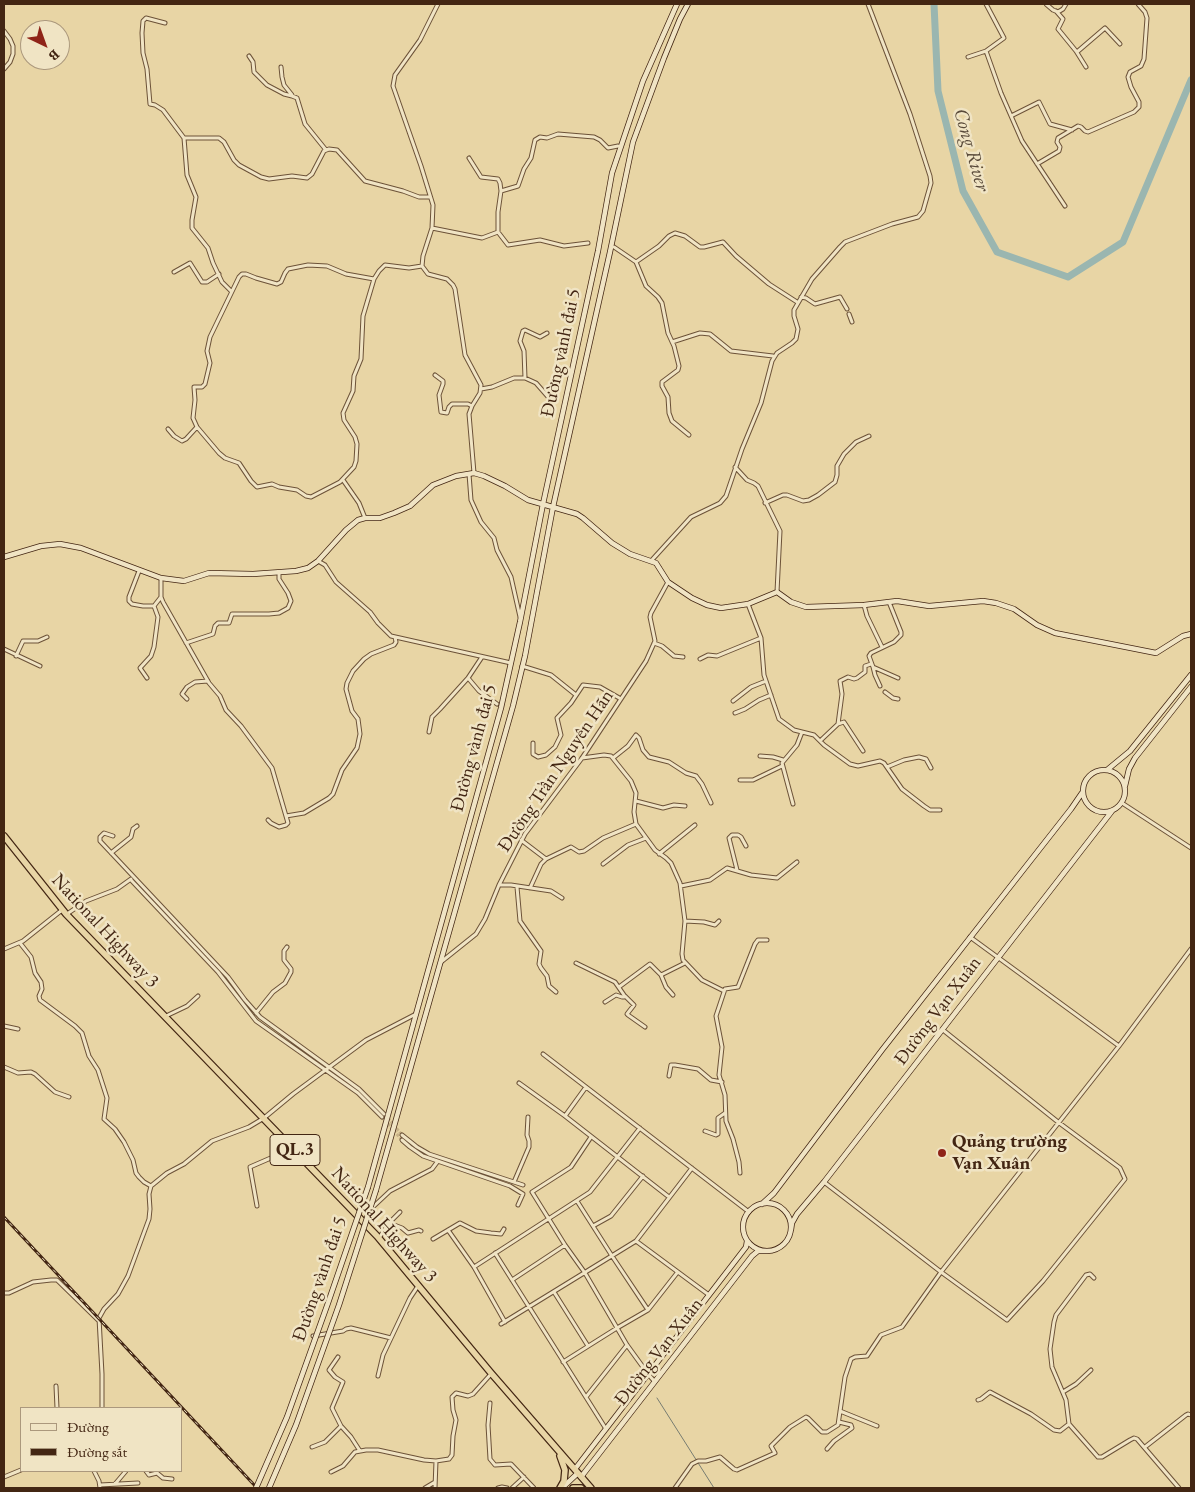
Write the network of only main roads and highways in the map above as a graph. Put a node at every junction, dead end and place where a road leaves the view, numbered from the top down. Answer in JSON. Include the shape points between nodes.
{"nodes":[{"id":1,"x":4,"y":836,"type":"edge"},
{"id":2,"x":557,"y":1449,"type":"junction"},
{"id":3,"x":561,"y":1488,"type":"edge"},
{"id":4,"x":573,"y":1488,"type":"edge"},
{"id":5,"x":581,"y":1488,"type":"edge"},
{"id":6,"x":590,"y":1488,"type":"edge"}],
"edges":[{"from":1,"to":2,"type":"highway","name":"National Highway 3","number":"QL.3","via":[[64,912],[379,1238]]},
{"from":2,"to":3,"type":"highway","via":[[565,1470]]},
{"from":2,"to":6,"type":"highway","name":"National Highway 3","number":"QL.3"},
{"from":4,"to":5,"type":"highway"}]}
